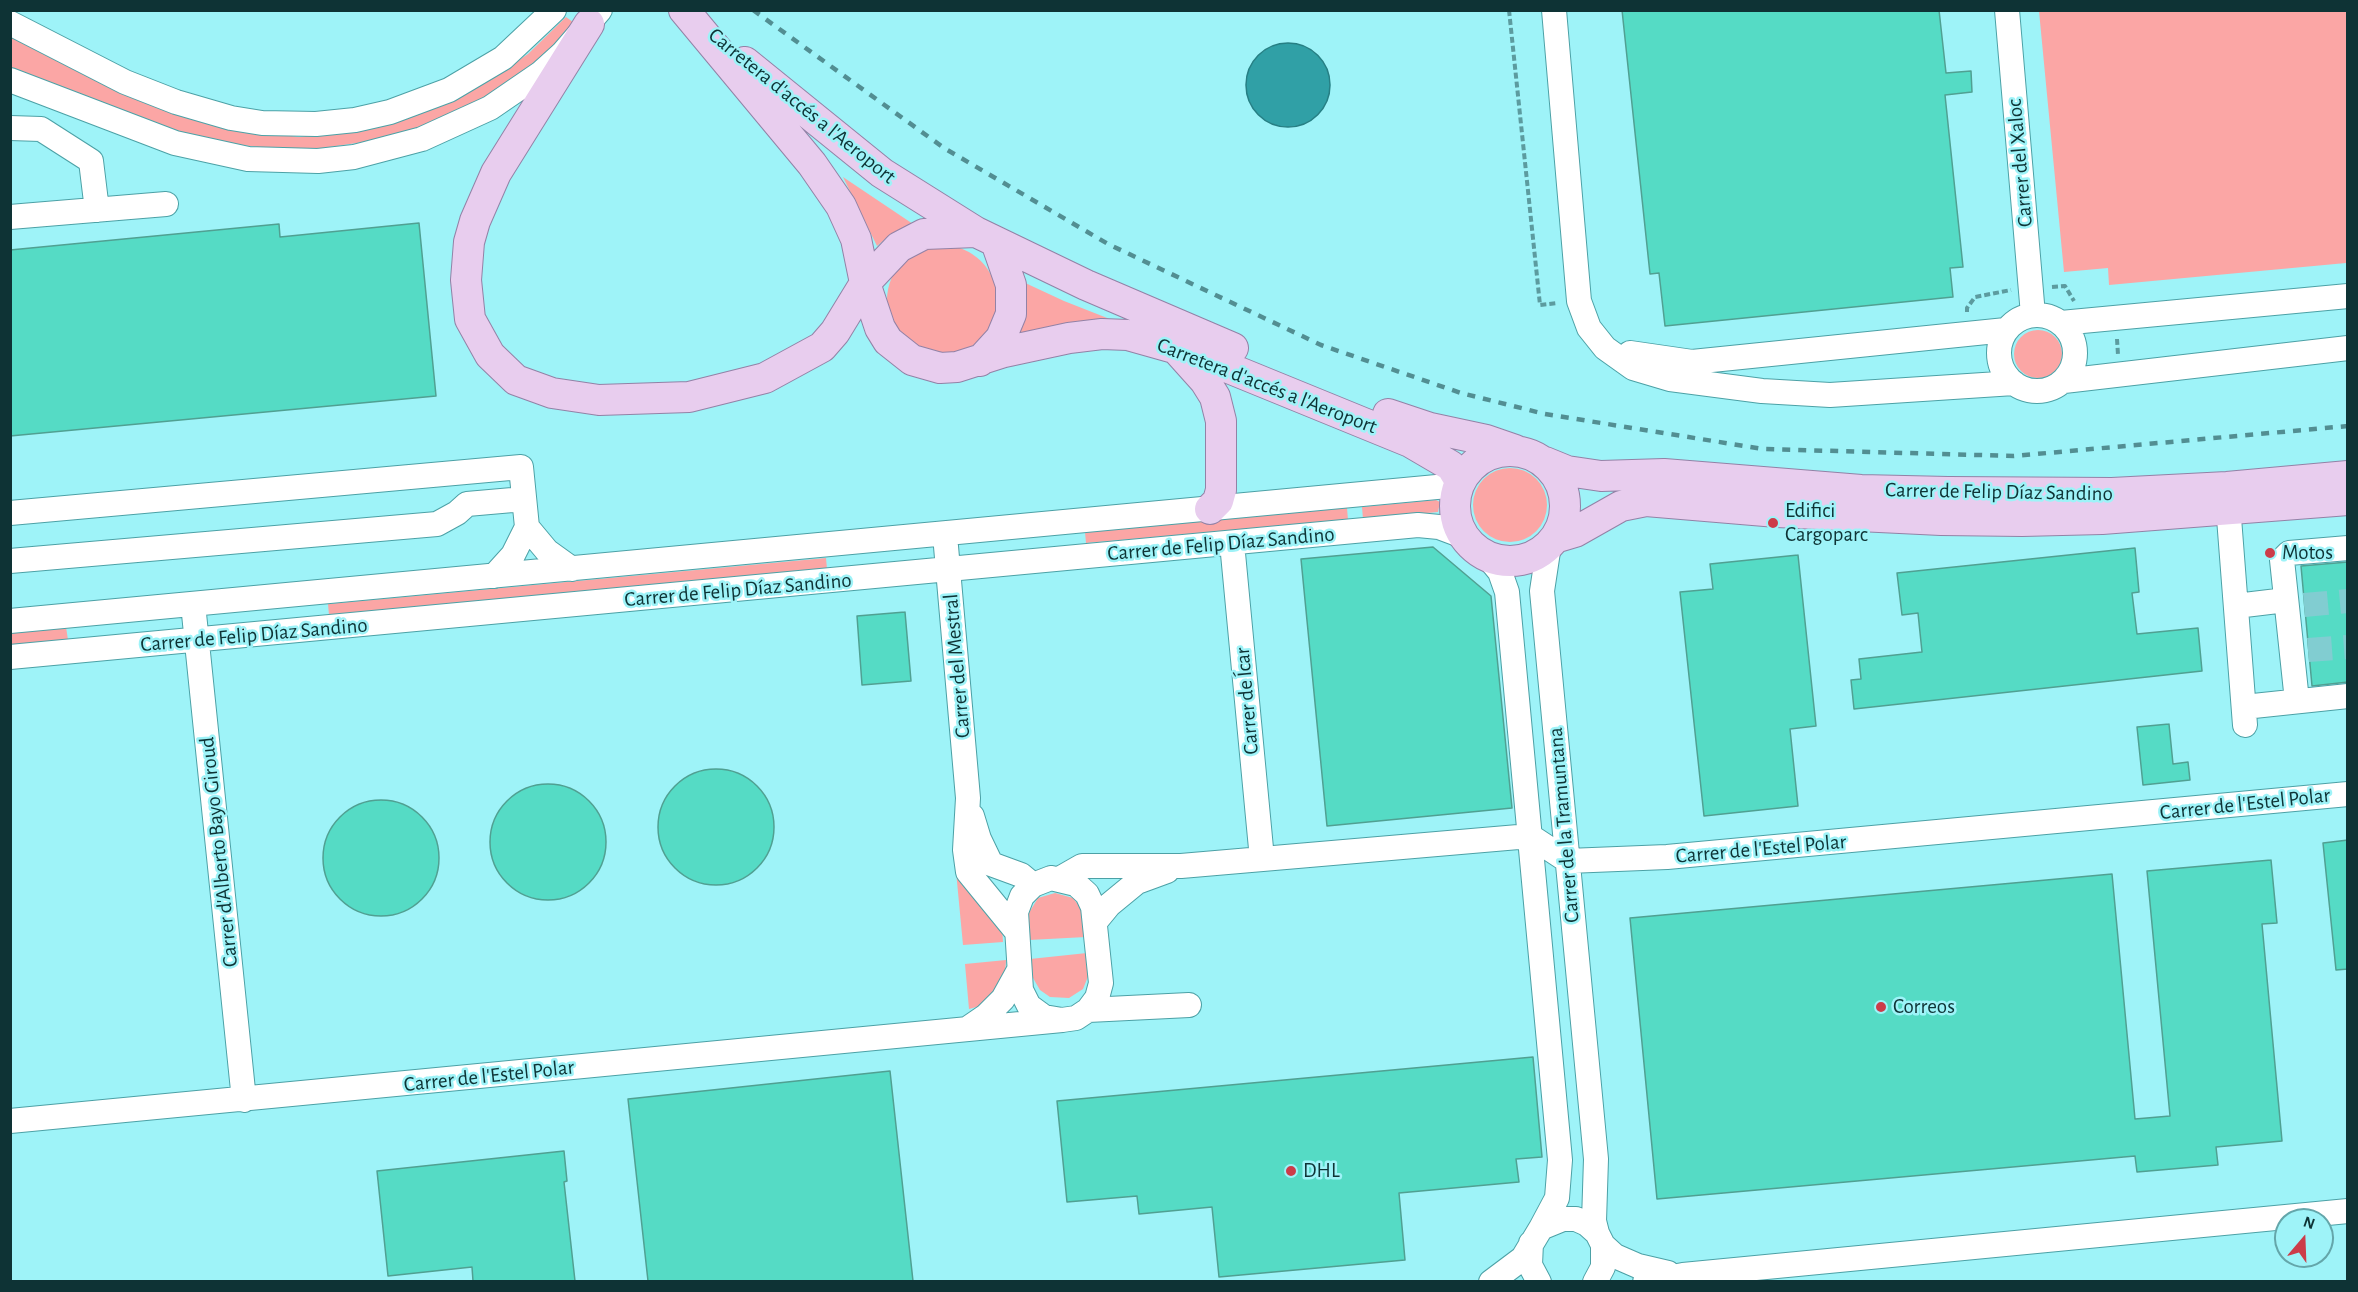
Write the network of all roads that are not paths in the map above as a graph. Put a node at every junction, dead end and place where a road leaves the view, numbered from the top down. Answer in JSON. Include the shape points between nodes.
{"nodes":[{"id":1,"x":554,"y":10,"type":"edge"},
{"id":2,"x":685,"y":10,"type":"edge"},
{"id":3,"x":1554,"y":10,"type":"edge"},
{"id":4,"x":2007,"y":10,"type":"edge"},
{"id":5,"x":595,"y":17,"type":"edge"},
{"id":6,"x":10,"y":23,"type":"edge"},
{"id":7,"x":10,"y":80,"type":"edge"},
{"id":8,"x":10,"y":128,"type":"edge"},
{"id":9,"x":166,"y":204,"type":"dead end"},
{"id":10,"x":97,"y":210,"type":"junction"},
{"id":11,"x":10,"y":217,"type":"edge"},
{"id":12,"x":986,"y":237,"type":"junction"},
{"id":13,"x":865,"y":282,"type":"junction"},
{"id":14,"x":2348,"y":296,"type":"edge"},
{"id":15,"x":2033,"y":315,"type":"junction"},
{"id":16,"x":2061,"y":323,"type":"junction"},
{"id":17,"x":2006,"y":330,"type":"junction"},
{"id":18,"x":1175,"y":347,"type":"junction"},
{"id":19,"x":1605,"y":348,"type":"junction"},
{"id":20,"x":2348,"y":348,"type":"edge"},
{"id":21,"x":980,"y":361,"type":"junction"},
{"id":22,"x":2064,"y":381,"type":"junction"},
{"id":23,"x":2013,"y":383,"type":"junction"},
{"id":24,"x":1515,"y":450,"type":"junction"},
{"id":25,"x":1545,"y":462,"type":"junction"},
{"id":26,"x":2348,"y":476,"type":"edge"},
{"id":27,"x":1459,"y":483,"type":"junction"},
{"id":28,"x":524,"y":499,"type":"junction"},
{"id":29,"x":2228,"y":499,"type":"junction"},
{"id":30,"x":2348,"y":500,"type":"edge"},
{"id":31,"x":1210,"y":509,"type":"junction"},
{"id":32,"x":10,"y":513,"type":"edge"},
{"id":33,"x":527,"y":527,"type":"junction"},
{"id":34,"x":945,"y":535,"type":"junction"},
{"id":35,"x":1463,"y":536,"type":"junction"},
{"id":36,"x":1552,"y":542,"type":"junction"},
{"id":37,"x":1232,"y":543,"type":"junction"},
{"id":38,"x":2348,"y":548,"type":"edge"},
{"id":39,"x":1487,"y":556,"type":"junction"},
{"id":40,"x":10,"y":561,"type":"edge"},
{"id":41,"x":572,"y":569,"type":"junction"},
{"id":42,"x":949,"y":571,"type":"junction"},
{"id":43,"x":494,"y":576,"type":"junction"},
{"id":44,"x":193,"y":604,"type":"junction"},
{"id":45,"x":2292,"y":604,"type":"junction"},
{"id":46,"x":2236,"y":606,"type":"junction"},
{"id":47,"x":10,"y":621,"type":"edge"},
{"id":48,"x":199,"y":640,"type":"junction"},
{"id":49,"x":10,"y":657,"type":"edge"},
{"id":50,"x":2348,"y":696,"type":"edge"},
{"id":51,"x":2296,"y":701,"type":"junction"},
{"id":52,"x":2348,"y":794,"type":"edge"},
{"id":53,"x":968,"y":798,"type":"junction"},
{"id":54,"x":1530,"y":836,"type":"junction"},
{"id":55,"x":1262,"y":859,"type":"junction"},
{"id":56,"x":1568,"y":861,"type":"junction"},
{"id":57,"x":1181,"y":866,"type":"junction"},
{"id":58,"x":1061,"y":878,"type":"junction"},
{"id":59,"x":1033,"y":885,"type":"junction"},
{"id":60,"x":1095,"y":922,"type":"junction"},
{"id":61,"x":1017,"y":932,"type":"junction"},
{"id":62,"x":1019,"y":970,"type":"junction"},
{"id":63,"x":1189,"y":1005,"type":"dead end"},
{"id":64,"x":1088,"y":1010,"type":"junction"},
{"id":65,"x":1062,"y":1020,"type":"junction"},
{"id":66,"x":967,"y":1029,"type":"junction"},
{"id":67,"x":244,"y":1100,"type":"junction"},
{"id":68,"x":10,"y":1121,"type":"edge"},
{"id":69,"x":2348,"y":1211,"type":"edge"},
{"id":70,"x":1536,"y":1235,"type":"junction"},
{"id":71,"x":1600,"y":1239,"type":"junction"},
{"id":72,"x":1683,"y":1275,"type":"junction"},
{"id":73,"x":1491,"y":1281,"type":"edge"},
{"id":74,"x":1539,"y":1281,"type":"edge"},
{"id":75,"x":1595,"y":1281,"type":"edge"},
{"id":76,"x":1645,"y":1281,"type":"edge"}],
"edges":[{"from":1,"to":6,"type":"street","via":[[503,58],[449,90],[390,112],[316,124],[262,123],[201,111],[135,86]]},
{"from":2,"to":12,"type":"main road","name":"Carretera d'accés a l'Aeroport","via":[[843,144],[891,179]]},
{"from":2,"to":13,"type":"main road","name":"Carretera d'accés a l'Aeroport","via":[[829,186],[851,225]]},
{"from":3,"to":19,"type":"street","via":[[1579,301],[1589,328]]},
{"from":4,"to":15,"type":"street","name":"Carrer del Xaloc"},
{"from":5,"to":7,"type":"street","via":[[541,73],[490,108],[422,139],[318,161],[248,159],[175,143]]},
{"from":5,"to":13,"type":"main road","via":[[496,173],[469,242],[466,280],[470,319],[478,339],[503,370],[516,380],[552,393],[599,400],[689,397],[732,388],[785,369],[822,347]]},
{"from":8,"to":10,"type":"street","via":[[41,129],[91,161]]},
{"from":9,"to":10,"type":"street"},
{"from":10,"to":11,"type":"street"},
{"from":12,"to":13,"type":"main road","via":[[936,233],[912,239]]},
{"from":12,"to":21,"type":"main road","via":[[1011,285],[1011,314],[1001,338]]},
{"from":12,"to":24,"type":"main road","name":"Carretera d'accés a l'Aeroport","via":[[1086,285],[1377,410]]},
{"from":13,"to":21,"type":"main road","name":"Carretera d'accés a l'Aeroport","via":[[880,328],[899,351],[940,368]]},
{"from":14,"to":16,"type":"street"},
{"from":15,"to":16,"type":"street"},
{"from":15,"to":17,"type":"street","via":[[2023,317]]},
{"from":16,"to":22,"type":"street","via":[[2070,333],[2076,358]]},
{"from":17,"to":19,"type":"street","via":[[1692,362]]},
{"from":17,"to":23,"type":"street","via":[[2001,341],[2001,364]]},
{"from":18,"to":21,"type":"main road","name":"Carretera d'accés a l'Aeroport","via":[[1128,335],[1102,334],[1039,344]]},
{"from":18,"to":27,"type":"main road","name":"Carretera d'accés a l'Aeroport","via":[[1410,442],[1451,466]]},
{"from":18,"to":31,"type":"main road","via":[[1205,381],[1221,421],[1221,490]]},
{"from":19,"to":23,"type":"street","via":[[1634,368],[1670,379],[1762,391],[1830,395]]},
{"from":20,"to":22,"type":"street"},
{"from":22,"to":23,"type":"street","via":[[2034,391]]},
{"from":24,"to":25,"type":"main road"},
{"from":24,"to":27,"type":"main road","via":[[1480,459]]},
{"from":25,"to":29,"type":"main road","name":"Carrer de Felip Díaz Sandino","via":[[1567,471],[1601,476],[1685,475],[1861,490],[2112,493]]},
{"from":25,"to":36,"type":"main road","via":[[1559,478],[1565,496],[1564,520]]},
{"from":26,"to":29,"type":"main road","name":"Carrer de Felip Díaz Sandino"},
{"from":27,"to":31,"type":"street","name":"Carrer de Felip Díaz Sandino"},
{"from":27,"to":35,"type":"main road","via":[[1454,506]]},
{"from":28,"to":32,"type":"street","via":[[521,467]]},
{"from":28,"to":33,"type":"street"},
{"from":28,"to":40,"type":"street","via":[[467,504],[436,524]]},
{"from":29,"to":30,"type":"main road","name":"Carrer de Felip Díaz Sandino"},
{"from":29,"to":36,"type":"main road","name":"Carrer de Felip Díaz Sandino","via":[[2102,519],[1941,520],[1646,501],[1621,506]]},
{"from":29,"to":46,"type":"street"},
{"from":31,"to":34,"type":"street","name":"Carrer de Felip Díaz Sandino"},
{"from":33,"to":41,"type":"street","via":[[547,551]]},
{"from":33,"to":43,"type":"street","via":[[513,555]]},
{"from":34,"to":41,"type":"street","name":"Carrer de Felip Díaz Sandino"},
{"from":34,"to":42,"type":"street","name":"Carrer del Mestral"},
{"from":35,"to":37,"type":"street","name":"Carrer de Felip Díaz Sandino","via":[[1439,527],[1418,525]]},
{"from":35,"to":39,"type":"main road"},
{"from":36,"to":39,"type":"main road","via":[[1539,553],[1520,560]]},
{"from":36,"to":56,"type":"street","name":"Carrer de la Tramuntana","via":[[1542,591]]},
{"from":37,"to":42,"type":"street","name":"Carrer de Felip Díaz Sandino"},
{"from":37,"to":55,"type":"street","name":"Carrer de Ícar"},
{"from":38,"to":45,"type":"street","via":[[2289,553],[2282,560]]},
{"from":39,"to":54,"type":"street","name":"Carrer de la Tramuntana","via":[[1500,572],[1507,592]]},
{"from":41,"to":43,"type":"street","name":"Carrer de Felip Díaz Sandino"},
{"from":42,"to":48,"type":"street","name":"Carrer de Felip Díaz Sandino"},
{"from":42,"to":53,"type":"street","name":"Carrer del Mestral"},
{"from":43,"to":44,"type":"street","name":"Carrer de Felip Díaz Sandino"},
{"from":44,"to":47,"type":"street","name":"Carrer de Felip Díaz Sandino"},
{"from":44,"to":48,"type":"street","name":"Carrer d'Alberto Bayo Giroud"},
{"from":45,"to":46,"type":"street"},
{"from":45,"to":51,"type":"street","via":[[2300,651]]},
{"from":46,"to":51,"type":"street","via":[[2245,716]]},
{"from":48,"to":49,"type":"street","name":"Carrer de Felip Díaz Sandino"},
{"from":48,"to":67,"type":"street","name":"Carrer d'Alberto Bayo Giroud"},
{"from":50,"to":51,"type":"street"},
{"from":52,"to":56,"type":"street","name":"Carrer de l'Estel Polar","via":[[1667,857]]},
{"from":53,"to":59,"type":"street","name":"Carrer del Mestral","via":[[979,839],[991,864],[1021,875]]},
{"from":53,"to":61,"type":"street","name":"Carrer del Mestral","via":[[968,872]]},
{"from":54,"to":55,"type":"street"},
{"from":54,"to":56,"type":"street"},
{"from":54,"to":70,"type":"street","name":"Carrer de la Tramuntana","via":[[1559,1180],[1551,1214]]},
{"from":55,"to":57,"type":"street"},
{"from":56,"to":71,"type":"street","name":"Carrer de la Tramuntana","via":[[1596,1159],[1594,1221]]},
{"from":57,"to":58,"type":"street","via":[[1082,866]]},
{"from":57,"to":60,"type":"street","via":[[1137,882]]},
{"from":58,"to":59,"type":"street"},
{"from":58,"to":60,"type":"street","via":[[1087,894]]},
{"from":59,"to":61,"type":"street","via":[[1022,896],[1016,912]]},
{"from":60,"to":64,"type":"street","via":[[1101,983]]},
{"from":61,"to":62,"type":"street"},
{"from":62,"to":65,"type":"street","via":[[1021,990],[1029,1006],[1044,1017]]},
{"from":62,"to":66,"type":"street","via":[[1004,999]]},
{"from":63,"to":64,"type":"street"},
{"from":64,"to":65,"type":"street","via":[[1076,1018]]},
{"from":65,"to":66,"type":"street","name":"Carrer de l'Estel Polar"},
{"from":66,"to":67,"type":"street","name":"Carrer de l'Estel Polar"},
{"from":67,"to":68,"type":"street","name":"Carrer de l'Estel Polar"},
{"from":69,"to":72,"type":"street"},
{"from":70,"to":71,"type":"street","via":[[1552,1221],[1576,1220]]},
{"from":70,"to":73,"type":"street","name":"Carrer de la Tramuntana","via":[[1522,1257]]},
{"from":70,"to":74,"type":"street","via":[[1530,1265]]},
{"from":71,"to":72,"type":"street","via":[[1615,1256],[1638,1266]]},
{"from":71,"to":75,"type":"street","name":"Carrer de la Tramuntana","via":[[1603,1267]]},
{"from":72,"to":76,"type":"street"}]}
